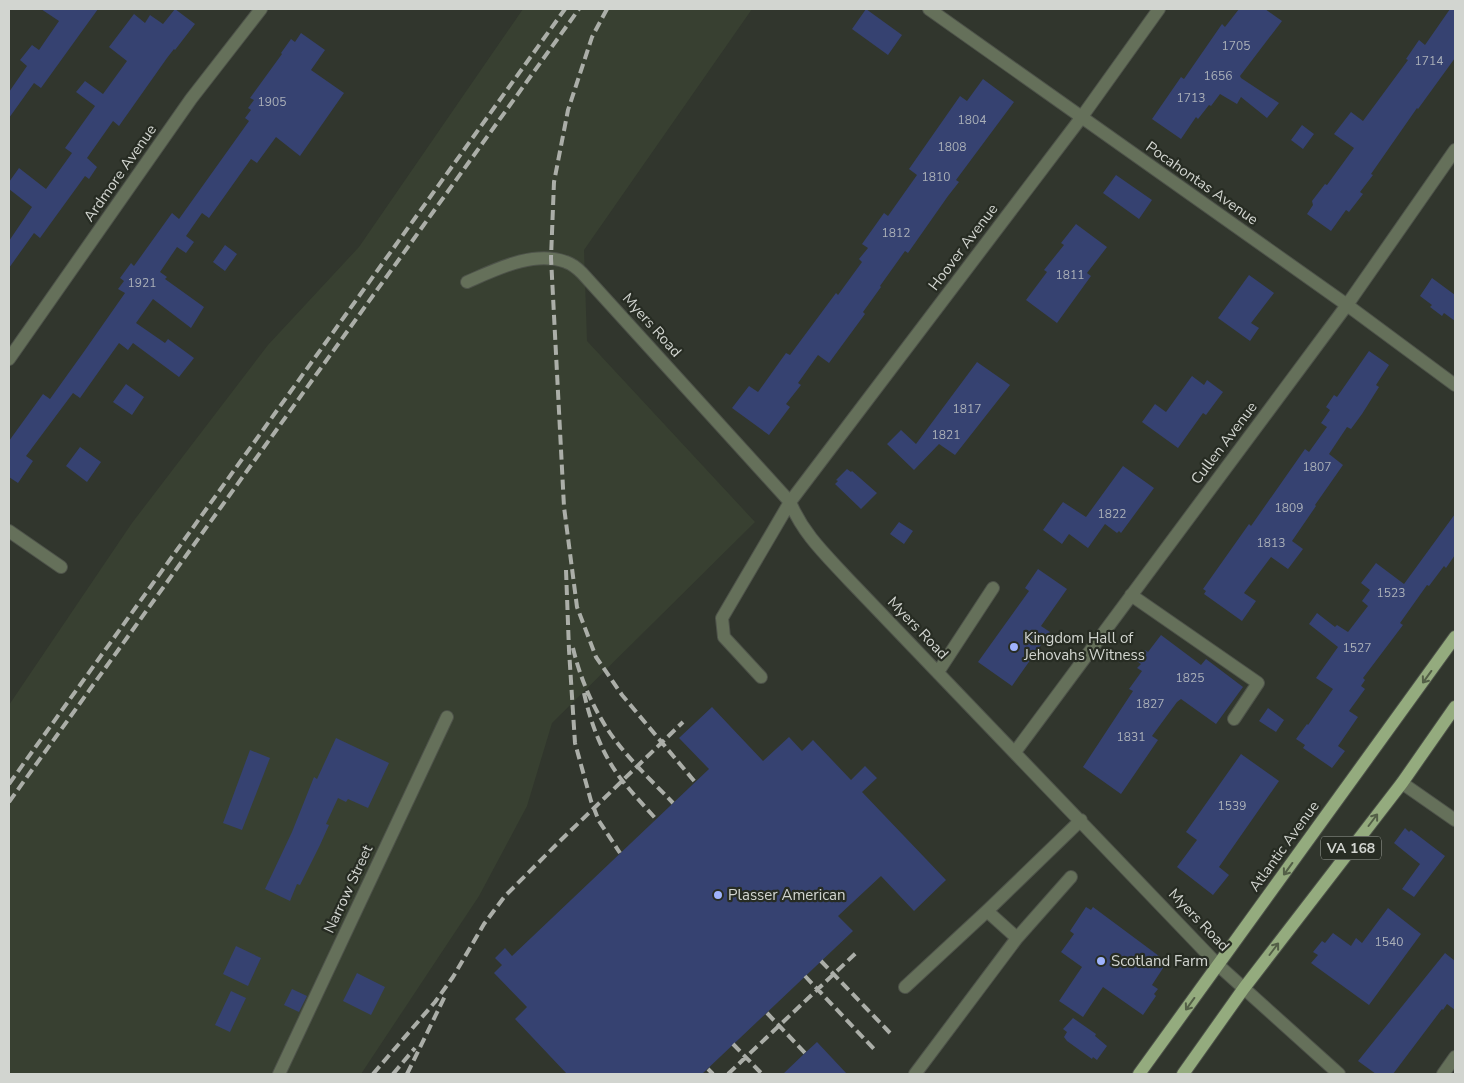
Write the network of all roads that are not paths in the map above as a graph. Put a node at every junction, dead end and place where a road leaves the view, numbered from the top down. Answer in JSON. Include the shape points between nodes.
{"nodes":[{"id":1,"x":261,"y":9,"type":"edge"},
{"id":2,"x":929,"y":9,"type":"edge"},
{"id":3,"x":1159,"y":9,"type":"edge"},
{"id":4,"x":1082,"y":118,"type":"junction"},
{"id":5,"x":1455,"y":150,"type":"edge"},
{"id":6,"x":467,"y":282,"type":"dead end"},
{"id":7,"x":1347,"y":304,"type":"junction"},
{"id":8,"x":9,"y":359,"type":"edge"},
{"id":9,"x":1455,"y":385,"type":"edge"},
{"id":10,"x":790,"y":502,"type":"junction"},
{"id":11,"x":9,"y":531,"type":"edge"},
{"id":12,"x":61,"y":567,"type":"dead end"},
{"id":13,"x":993,"y":588,"type":"dead end"},
{"id":14,"x":1131,"y":595,"type":"junction"},
{"id":15,"x":1455,"y":637,"type":"edge"},
{"id":16,"x":938,"y":672,"type":"junction"},
{"id":17,"x":761,"y":677,"type":"dead end"},
{"id":18,"x":1455,"y":707,"type":"edge"},
{"id":19,"x":447,"y":717,"type":"dead end"},
{"id":20,"x":1234,"y":719,"type":"dead end"},
{"id":21,"x":1015,"y":752,"type":"junction"},
{"id":22,"x":1402,"y":783,"type":"junction"},
{"id":23,"x":1081,"y":820,"type":"junction"},
{"id":24,"x":1455,"y":820,"type":"edge"},
{"id":25,"x":1071,"y":877,"type":"dead end"},
{"id":26,"x":987,"y":911,"type":"junction"},
{"id":27,"x":1017,"y":938,"type":"junction"},
{"id":28,"x":1218,"y":964,"type":"junction"},
{"id":29,"x":905,"y":988,"type":"dead end"},
{"id":30,"x":1244,"y":988,"type":"junction"},
{"id":31,"x":1455,"y":1057,"type":"edge"},
{"id":32,"x":279,"y":1074,"type":"edge"},
{"id":33,"x":914,"y":1074,"type":"edge"},
{"id":34,"x":1139,"y":1074,"type":"edge"},
{"id":35,"x":1183,"y":1074,"type":"edge"},
{"id":36,"x":1339,"y":1074,"type":"edge"},
{"id":37,"x":1443,"y":1074,"type":"edge"}],
"edges":[{"from":1,"to":8,"type":"street","name":"Ardmore Avenue","via":[[191,99]]},
{"from":2,"to":4,"type":"street","name":"Pocahontas Avenue"},
{"from":3,"to":4,"type":"street","name":"Hoover Avenue"},
{"from":4,"to":7,"type":"street","name":"Pocahontas Avenue"},
{"from":4,"to":10,"type":"street","name":"Hoover Avenue"},
{"from":5,"to":7,"type":"street","name":"Cullen Avenue"},
{"from":6,"to":10,"type":"street","name":"Myers Road","via":[[505,266],[537,259],[568,262],[582,273]]},
{"from":7,"to":9,"type":"street","name":"Pocahontas Avenue"},
{"from":7,"to":14,"type":"street","name":"Cullen Avenue"},
{"from":10,"to":16,"type":"street","name":"Myers Road","via":[[806,533]]},
{"from":10,"to":17,"type":"street","name":"Hoover Avenue","via":[[722,618],[724,637]]},
{"from":11,"to":12,"type":"street"},
{"from":13,"to":16,"type":"street"},
{"from":14,"to":20,"type":"street","via":[[1258,684]]},
{"from":14,"to":21,"type":"street","name":"Cullen Avenue"},
{"from":15,"to":28,"type":"main road","name":"Atlantic Avenue","number":"VA 168","one_way":true},
{"from":16,"to":21,"type":"street","name":"Myers Road"},
{"from":18,"to":22,"type":"main road","number":"VA 168"},
{"from":19,"to":32,"type":"street","name":"Narrow Street"},
{"from":21,"to":23,"type":"street","name":"Myers Road"},
{"from":22,"to":24,"type":"street"},
{"from":30,"to":22,"type":"main road","number":"VA 168","one_way":true},
{"from":23,"to":26,"type":"street"},
{"from":23,"to":28,"type":"street","name":"Myers Road"},
{"from":25,"to":27,"type":"street"},
{"from":26,"to":27,"type":"street"},
{"from":26,"to":29,"type":"street"},
{"from":27,"to":33,"type":"street"},
{"from":28,"to":30,"type":"street","name":"Myers Road"},
{"from":28,"to":34,"type":"main road","name":"Atlantic Avenue","number":"VA 168","one_way":true},
{"from":30,"to":35,"type":"main road","number":"VA 168"},
{"from":30,"to":36,"type":"street","name":"Myers Road"},
{"from":31,"to":37,"type":"street"}]}
